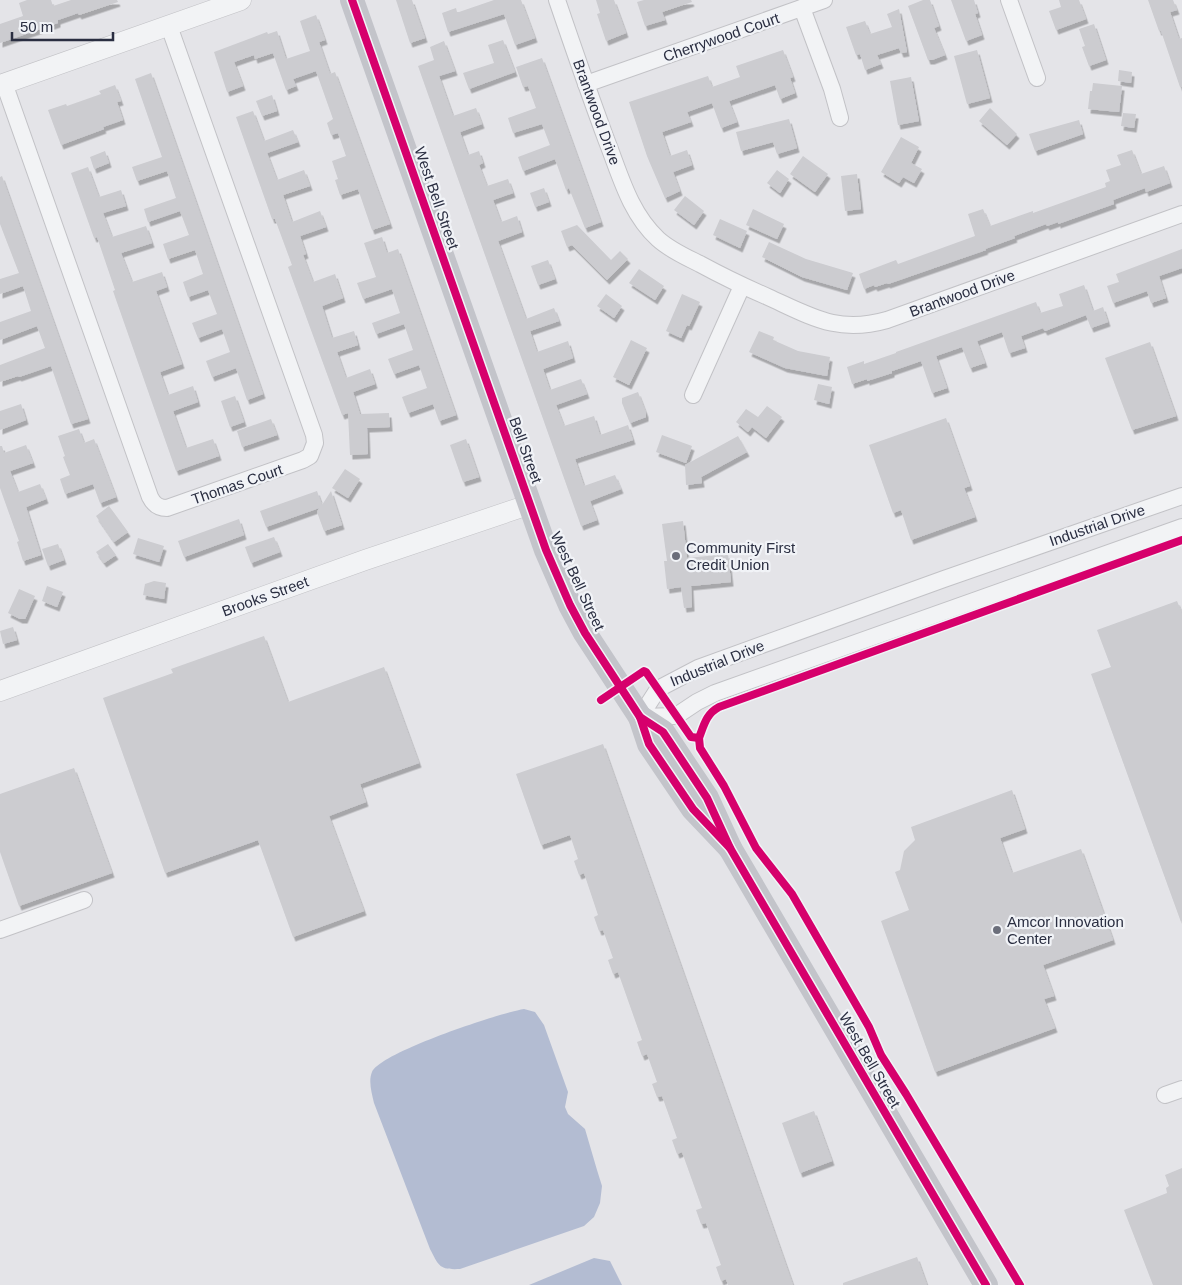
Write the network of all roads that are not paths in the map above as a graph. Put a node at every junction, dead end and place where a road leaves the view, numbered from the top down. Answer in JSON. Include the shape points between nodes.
{"nodes":[{"id":1,"x":241,"y":0,"type":"edge"},
{"id":2,"x":352,"y":0,"type":"edge"},
{"id":3,"x":557,"y":0,"type":"edge"},
{"id":4,"x":824,"y":0,"type":"edge"},
{"id":5,"x":1009,"y":0,"type":"edge"},
{"id":6,"x":802,"y":8,"type":"junction"},
{"id":7,"x":169,"y":26,"type":"junction"},
{"id":8,"x":1036,"y":78,"type":"dead end"},
{"id":9,"x":2,"y":84,"type":"edge"},
{"id":10,"x":586,"y":84,"type":"junction"},
{"id":11,"x":840,"y":118,"type":"dead end"},
{"id":12,"x":1182,"y":214,"type":"edge"},
{"id":13,"x":742,"y":286,"type":"junction"},
{"id":14,"x":693,"y":395,"type":"dead end"},
{"id":15,"x":495,"y":406,"type":"joint"},
{"id":16,"x":1182,"y":496,"type":"edge"},
{"id":17,"x":531,"y":504,"type":"junction"},
{"id":18,"x":1182,"y":527,"type":"edge"},
{"id":19,"x":0,"y":691,"type":"edge"},
{"id":20,"x":640,"y":716,"type":"junction"},
{"id":21,"x":84,"y":900,"type":"dead end"},
{"id":22,"x":0,"y":930,"type":"edge"},
{"id":23,"x":1182,"y":1088,"type":"edge"},
{"id":24,"x":1164,"y":1095,"type":"dead end"},
{"id":25,"x":986,"y":1285,"type":"edge"}],
"edges":[{"from":1,"to":7,"type":"street"},
{"from":2,"to":15,"type":"main road","name":"West Bell Street"},
{"from":3,"to":10,"type":"street","name":"Brantwood Drive"},
{"from":4,"to":6,"type":"street","name":"Cherrywood Court"},
{"from":5,"to":8,"type":"street"},
{"from":6,"to":10,"type":"street","name":"Cherrywood Court"},
{"from":6,"to":11,"type":"street"},
{"from":7,"to":9,"type":"street"},
{"from":7,"to":9,"type":"street","name":"Thomas Court","via":[[315,442],[310,456],[303,460],[167,508],[161,508],[150,497]]},
{"from":10,"to":13,"type":"street","name":"Brantwood Drive","via":[[631,204],[643,224],[668,247]]},
{"from":12,"to":13,"type":"street","name":"Brantwood Drive","via":[[871,324],[829,323]]},
{"from":13,"to":14,"type":"street"},
{"from":15,"to":17,"type":"main road","name":"Bell Street"},
{"from":16,"to":20,"type":"street","name":"Industrial Drive","via":[[698,668],[658,689]]},
{"from":17,"to":19,"type":"street","name":"Brooks Street"},
{"from":17,"to":20,"type":"main road","name":"West Bell Street","via":[[546,550],[585,633]]},
{"from":18,"to":20,"type":"street","name":"Industrial Drive","via":[[715,693],[676,716]]},
{"from":20,"to":25,"type":"main road","name":"West Bell Street","via":[[663,732],[707,798],[730,848]]},
{"from":21,"to":22,"type":"street"},
{"from":23,"to":24,"type":"street"}]}
